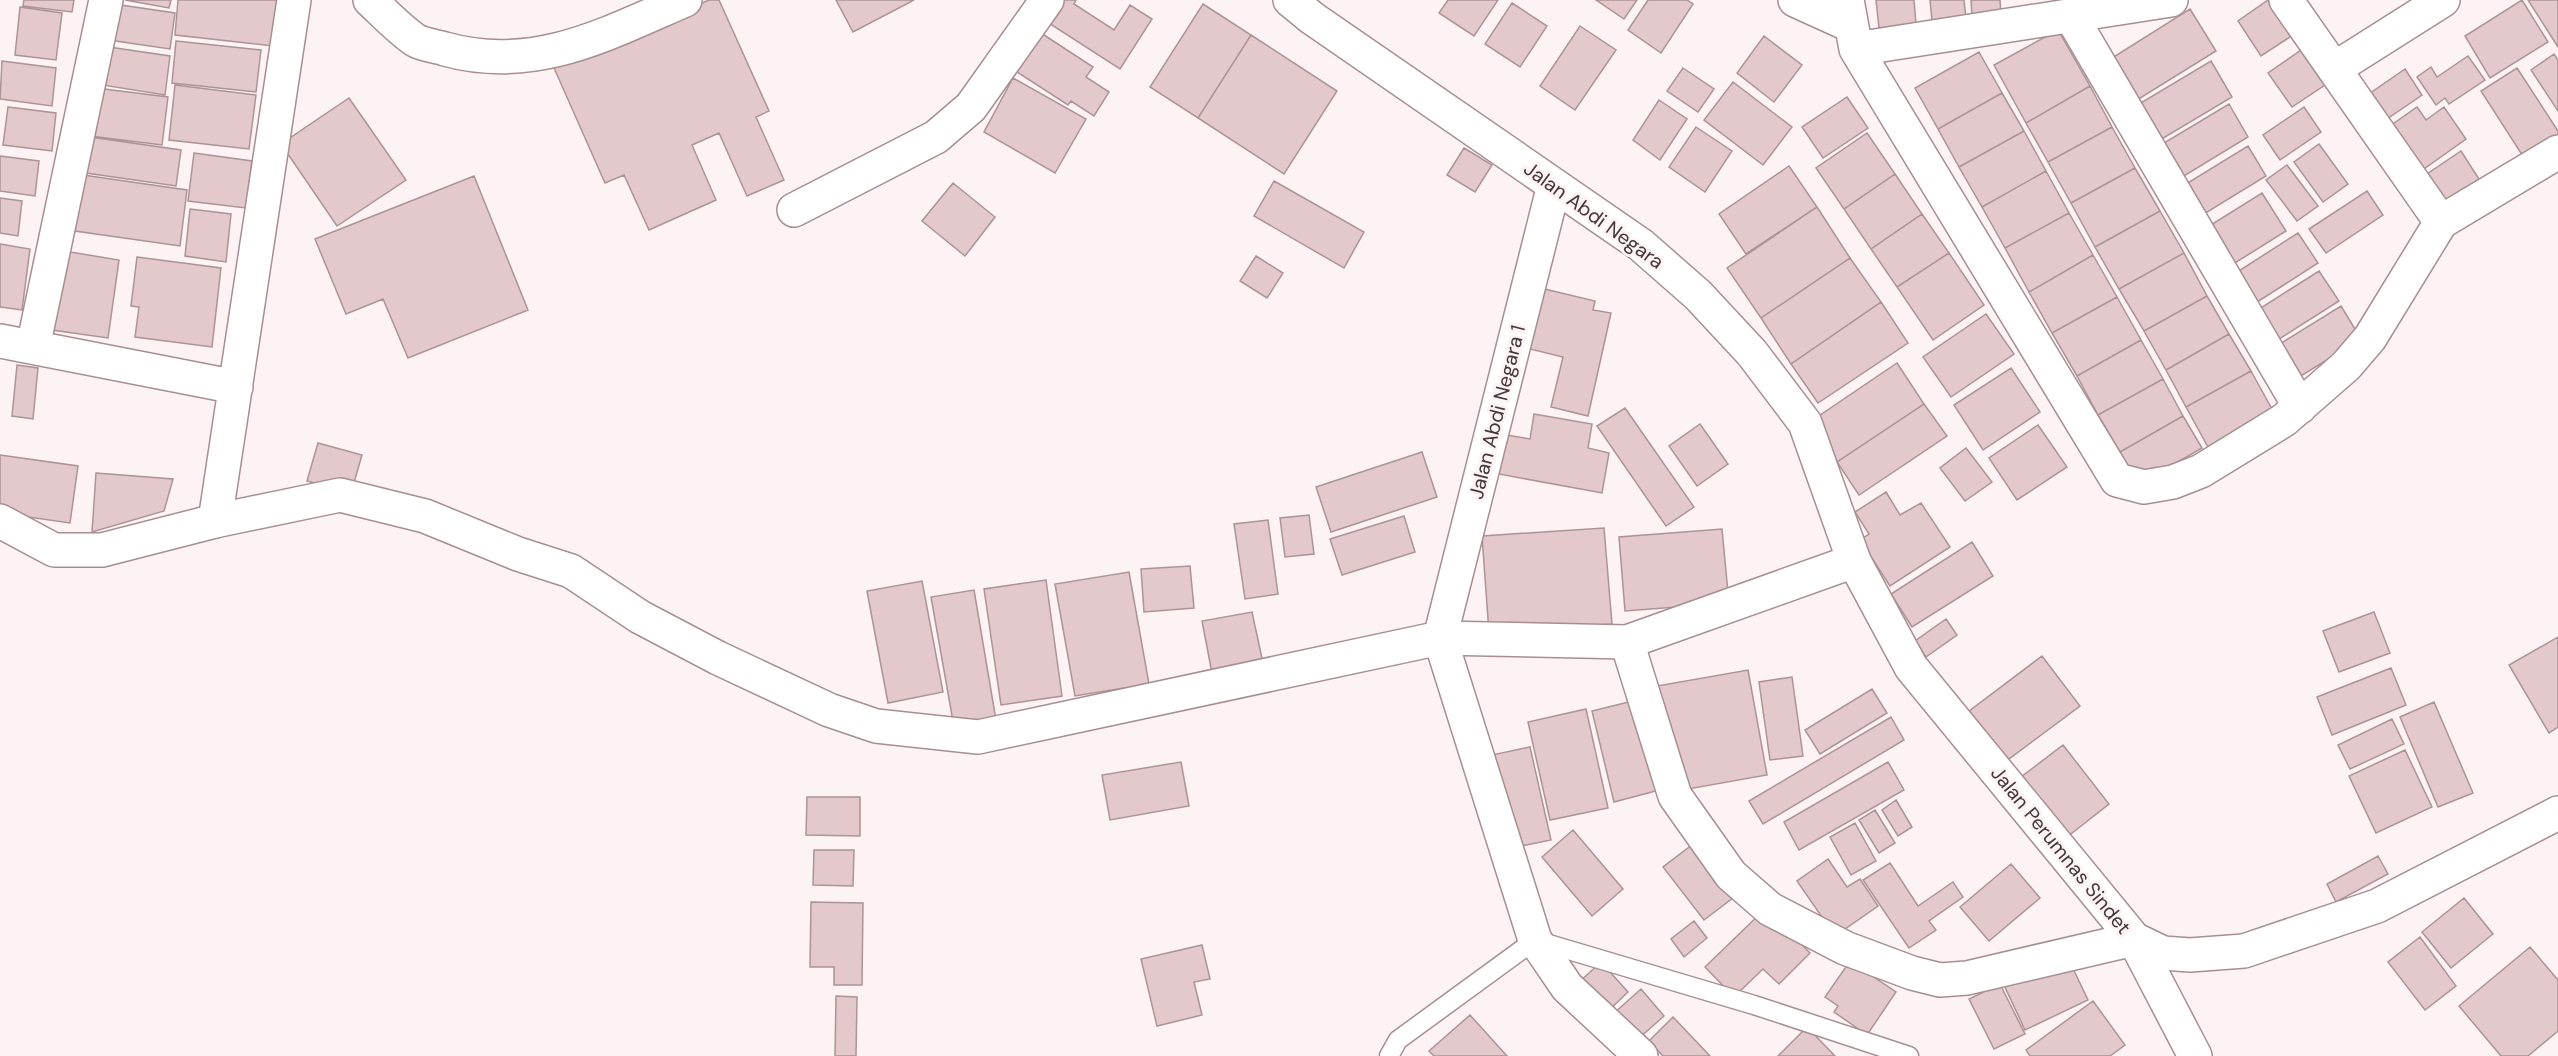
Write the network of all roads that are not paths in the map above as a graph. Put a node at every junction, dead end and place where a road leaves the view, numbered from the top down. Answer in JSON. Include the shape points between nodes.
{"nodes":[{"id":1,"x":106,"y":0,"type":"edge"},
{"id":2,"x":294,"y":0,"type":"edge"},
{"id":3,"x":370,"y":0,"type":"edge"},
{"id":4,"x":686,"y":0,"type":"edge"},
{"id":5,"x":1047,"y":0,"type":"edge"},
{"id":6,"x":1795,"y":0,"type":"edge"},
{"id":7,"x":2171,"y":0,"type":"edge"},
{"id":8,"x":2286,"y":0,"type":"edge"},
{"id":9,"x":2443,"y":0,"type":"edge"},
{"id":10,"x":1309,"y":6,"type":"edge"},
{"id":11,"x":2071,"y":16,"type":"junction"},
{"id":12,"x":1851,"y":25,"type":"edge"},
{"id":13,"x":2334,"y":69,"type":"junction"},
{"id":14,"x":2558,"y":152,"type":"edge"},
{"id":15,"x":1554,"y":185,"type":"junction"},
{"id":16,"x":794,"y":210,"type":"dead end"},
{"id":17,"x":2441,"y":222,"type":"junction"},
{"id":18,"x":0,"y":341,"type":"edge"},
{"id":19,"x":33,"y":347,"type":"junction"},
{"id":20,"x":236,"y":387,"type":"junction"},
{"id":21,"x":2300,"y":407,"type":"junction"},
{"id":22,"x":0,"y":521,"type":"edge"},
{"id":23,"x":215,"y":521,"type":"junction"},
{"id":24,"x":1854,"y":561,"type":"junction"},
{"id":25,"x":1440,"y":638,"type":"junction"},
{"id":26,"x":1627,"y":642,"type":"junction"},
{"id":27,"x":2558,"y":813,"type":"edge"},
{"id":28,"x":2134,"y":939,"type":"junction"},
{"id":29,"x":1535,"y":940,"type":"junction"},
{"id":30,"x":1389,"y":1056,"type":"edge"},
{"id":31,"x":1641,"y":1056,"type":"edge"},
{"id":32,"x":1909,"y":1056,"type":"edge"},
{"id":33,"x":2195,"y":1056,"type":"edge"}],
"edges":[{"from":1,"to":19,"type":"street"},
{"from":2,"to":20,"type":"street"},
{"from":3,"to":4,"type":"street","via":[[416,40],[496,58],[540,54],[594,39]]},
{"from":5,"to":16,"type":"street","via":[[971,107],[936,137]]},
{"from":6,"to":12,"type":"street"},
{"from":7,"to":11,"type":"street"},
{"from":8,"to":13,"type":"street"},
{"from":9,"to":13,"type":"street"},
{"from":10,"to":15,"type":"street","name":"Jalan Abdi Negara"},
{"from":11,"to":12,"type":"street"},
{"from":11,"to":21,"type":"street"},
{"from":12,"to":21,"type":"street","via":[[2117,480],[2144,488],[2201,471]]},
{"from":13,"to":17,"type":"street"},
{"from":14,"to":17,"type":"street"},
{"from":15,"to":24,"type":"street","name":"Jalan Abdi Negara","via":[[1641,245],[1698,295],[1752,352],[1805,423]]},
{"from":15,"to":25,"type":"street","name":"Jalan Abdi Negara 1"},
{"from":17,"to":21,"type":"street","via":[[2370,338],[2346,366]]},
{"from":18,"to":19,"type":"street"},
{"from":19,"to":20,"type":"street"},
{"from":20,"to":23,"type":"street"},
{"from":22,"to":23,"type":"street","via":[[54,550],[102,550]]},
{"from":23,"to":25,"type":"street","via":[[340,495],[425,516],[572,571],[640,617],[828,710],[876,726],[925,733],[978,737],[1029,728]]},
{"from":24,"to":26,"type":"street"},
{"from":24,"to":28,"type":"street","name":"Jalan Perumnas Sindet","via":[[1911,667]]},
{"from":25,"to":26,"type":"street"},
{"from":25,"to":29,"type":"street"},
{"from":26,"to":28,"type":"street","via":[[1675,796],[1731,875],[1770,909],[1845,948],[1940,980],[1967,978]]},
{"from":27,"to":28,"type":"street","name":"Jalan Perumnas Sindet","via":[[2377,906],[2244,951],[2190,956],[2163,953]]},
{"from":28,"to":33,"type":"street"},
{"from":29,"to":30,"type":"lane","via":[[1398,1040]]},
{"from":29,"to":31,"type":"street","via":[[1567,987]]},
{"from":29,"to":32,"type":"lane"}]}
